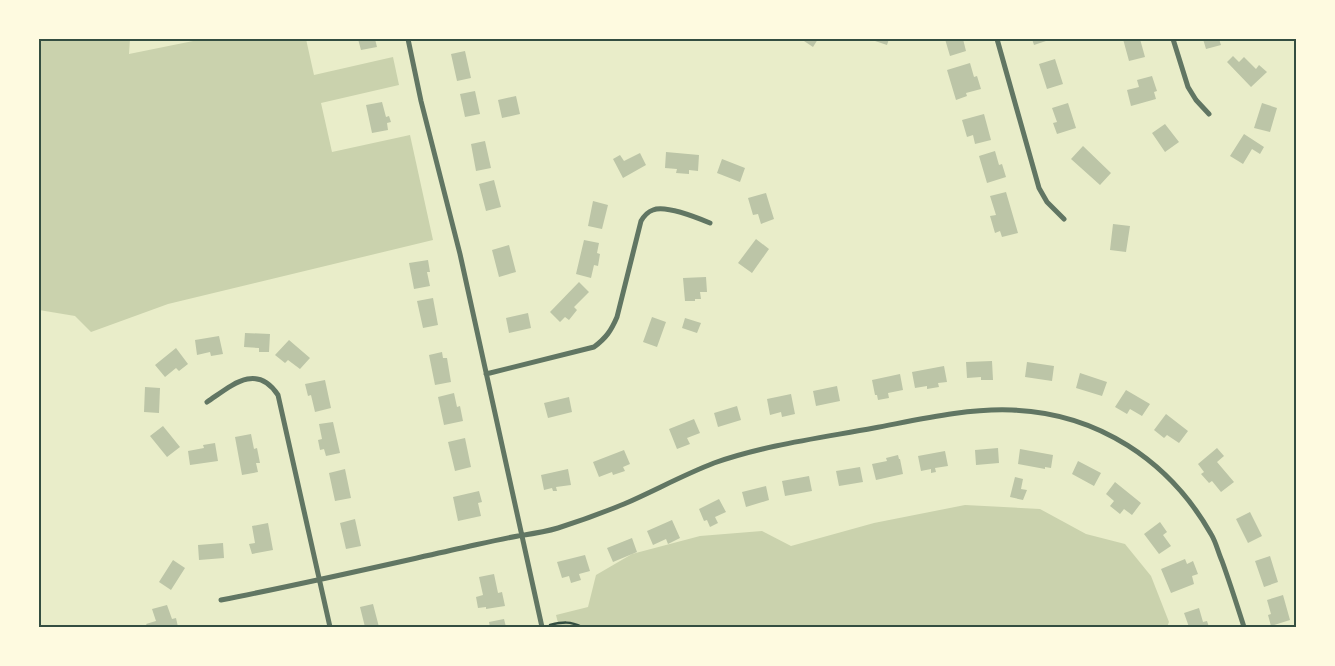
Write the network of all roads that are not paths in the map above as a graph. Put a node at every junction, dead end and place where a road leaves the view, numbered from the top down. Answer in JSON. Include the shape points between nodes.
{"nodes":[{"id":1,"x":408,"y":39,"type":"edge"},
{"id":2,"x":996,"y":39,"type":"edge"},
{"id":3,"x":1173,"y":39,"type":"edge"},
{"id":4,"x":1209,"y":114,"type":"dead end"},
{"id":5,"x":1064,"y":220,"type":"dead end"},
{"id":6,"x":710,"y":223,"type":"dead end"},
{"id":7,"x":486,"y":374,"type":"junction"},
{"id":8,"x":207,"y":402,"type":"dead end"},
{"id":9,"x":520,"y":536,"type":"junction"},
{"id":10,"x":320,"y":580,"type":"junction"},
{"id":11,"x":221,"y":600,"type":"dead end"},
{"id":12,"x":330,"y":627,"type":"edge"},
{"id":13,"x":541,"y":627,"type":"edge"},
{"id":14,"x":1244,"y":627,"type":"edge"}],
"edges":[{"from":1,"to":7,"type":"street"},
{"from":2,"to":5,"type":"street","via":[[1039,188]]},
{"from":3,"to":4,"type":"street","via":[[1188,87]]},
{"from":6,"to":7,"type":"street","via":[[661,209],[646,214],[641,221],[617,317],[604,339],[594,347]]},
{"from":7,"to":9,"type":"street"},
{"from":8,"to":10,"type":"street","via":[[248,379],[267,382],[278,395]]},
{"from":9,"to":10,"type":"street"},
{"from":9,"to":13,"type":"street"},
{"from":9,"to":14,"type":"street","via":[[564,526],[624,504],[717,462],[756,452],[982,410],[1040,412],[1109,434],[1138,452],[1172,480],[1212,536]]},
{"from":10,"to":11,"type":"street"},
{"from":10,"to":12,"type":"street"}]}
